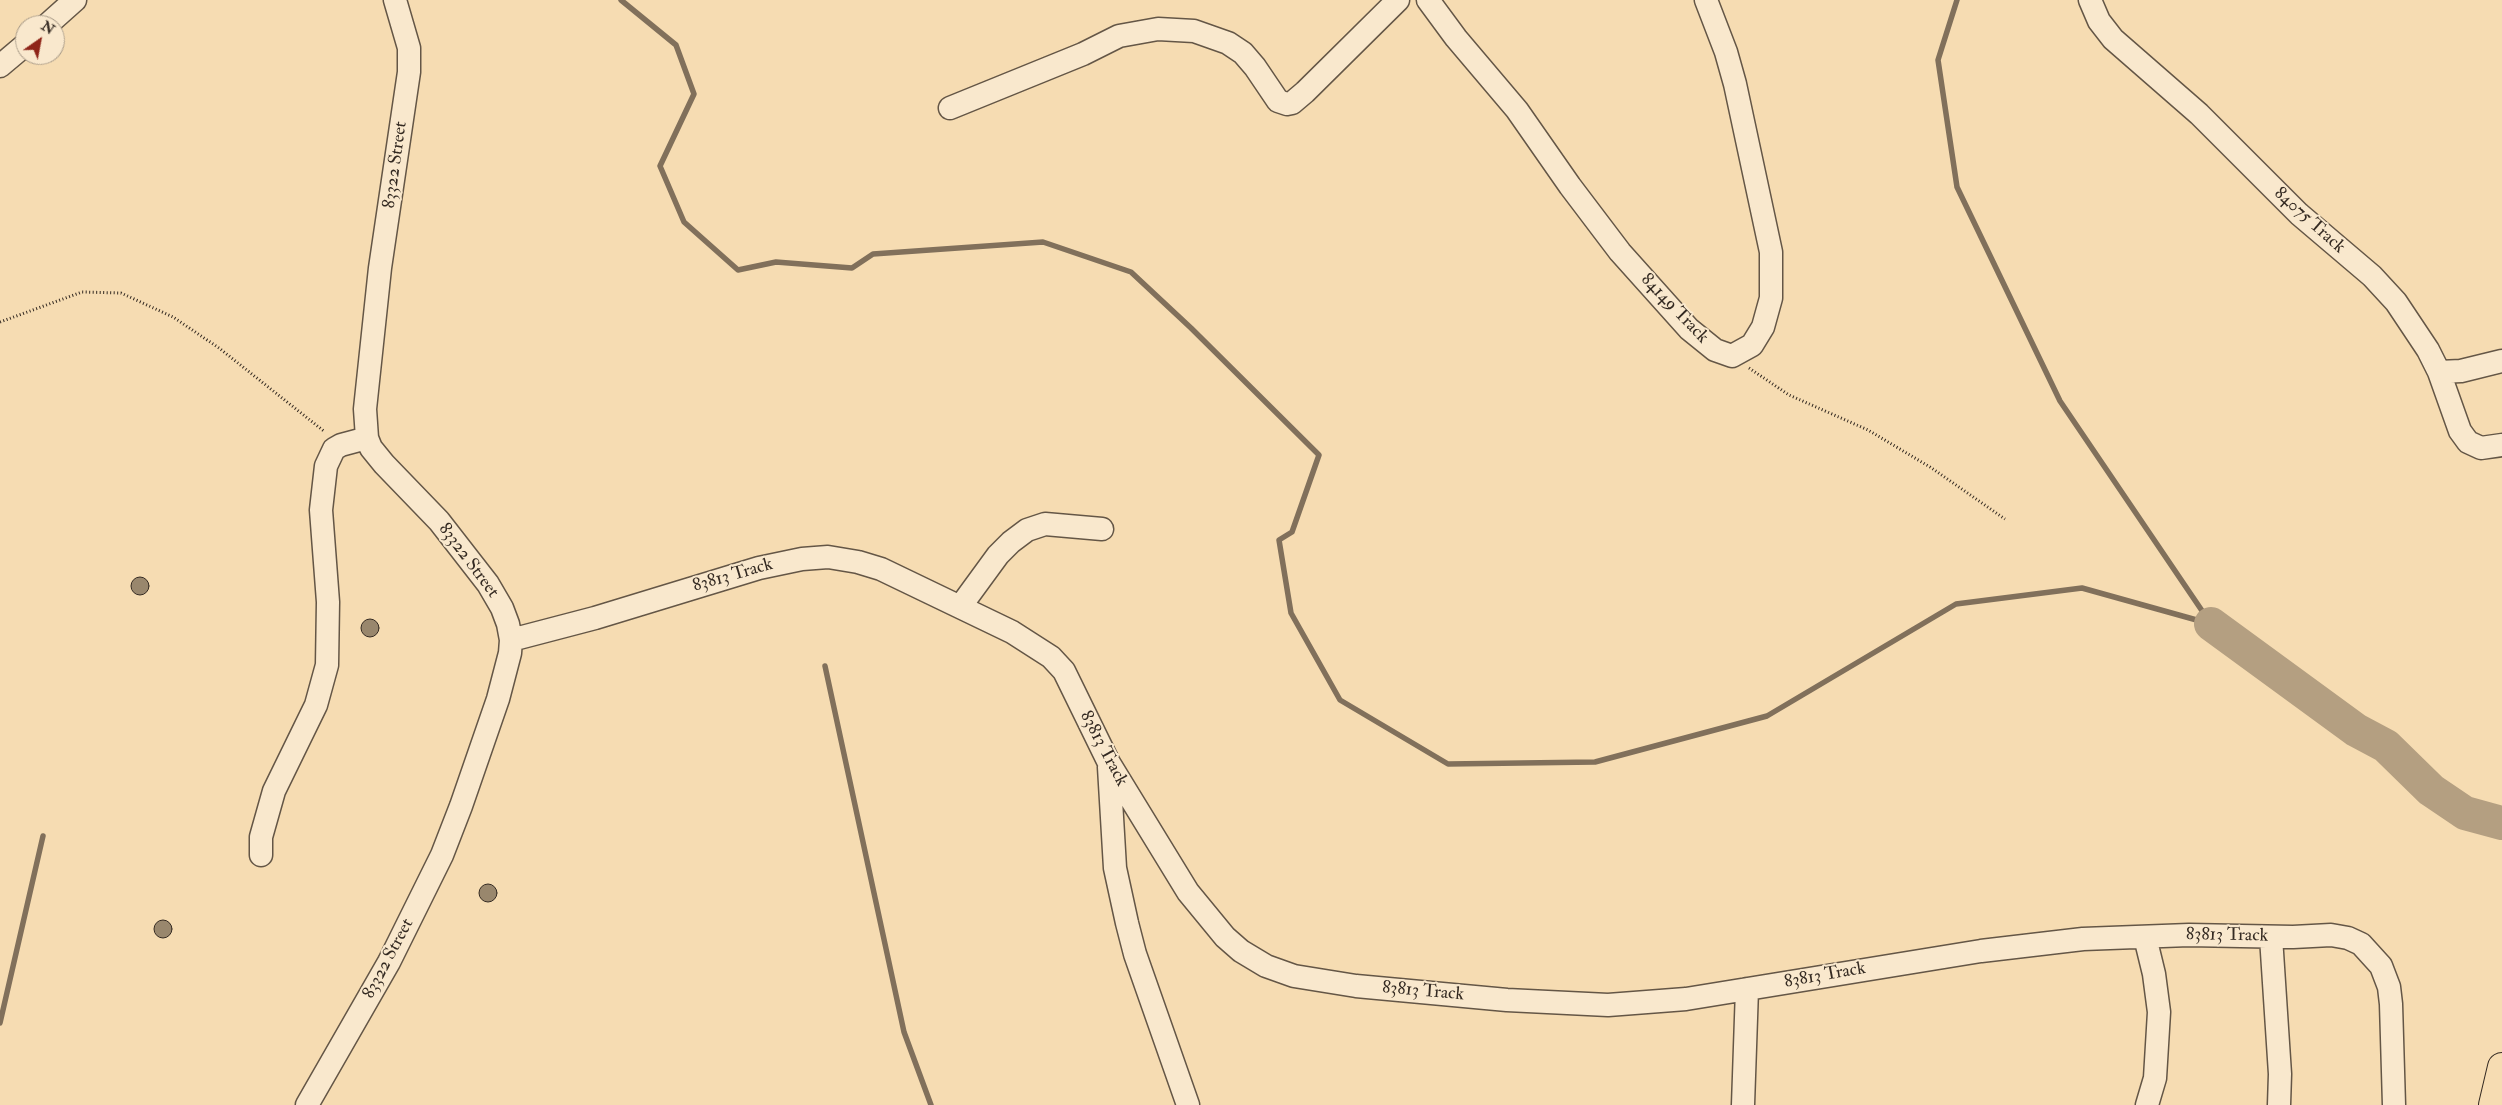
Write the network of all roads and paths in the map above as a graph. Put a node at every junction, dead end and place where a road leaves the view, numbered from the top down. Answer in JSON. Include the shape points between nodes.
{"nodes":[{"id":1,"x":75,"y":0,"type":"edge"},
{"id":2,"x":395,"y":0,"type":"edge"},
{"id":3,"x":1398,"y":0,"type":"edge"},
{"id":4,"x":1428,"y":0,"type":"edge"},
{"id":5,"x":1706,"y":0,"type":"edge"},
{"id":6,"x":2090,"y":0,"type":"edge"},
{"id":7,"x":58,"y":15,"type":"edge"},
{"id":8,"x":15,"y":53,"type":"edge"},
{"id":9,"x":0,"y":66,"type":"edge"},
{"id":10,"x":950,"y":108,"type":"dead end"},
{"id":11,"x":0,"y":322,"type":"edge"},
{"id":12,"x":1732,"y":356,"type":"junction"},
{"id":13,"x":2502,"y":361,"type":"edge"},
{"id":14,"x":2439,"y":372,"type":"junction"},
{"id":15,"x":367,"y":438,"type":"junction"},
{"id":16,"x":2502,"y":444,"type":"edge"},
{"id":17,"x":341,"y":445,"type":"junction"},
{"id":18,"x":2005,"y":519,"type":"dead end"},
{"id":19,"x":1102,"y":529,"type":"dead end"},
{"id":20,"x":960,"y":607,"type":"junction"},
{"id":21,"x":511,"y":640,"type":"junction"},
{"id":22,"x":1109,"y":764,"type":"junction"},
{"id":23,"x":261,"y":856,"type":"dead end"},
{"id":24,"x":2145,"y":937,"type":"junction"},
{"id":25,"x":2270,"y":937,"type":"junction"},
{"id":26,"x":1747,"y":990,"type":"junction"},
{"id":27,"x":2502,"y":1067,"type":"edge"},
{"id":28,"x":307,"y":1105,"type":"edge"},
{"id":29,"x":1188,"y":1105,"type":"edge"},
{"id":30,"x":1743,"y":1105,"type":"edge"},
{"id":31,"x":2147,"y":1105,"type":"edge"},
{"id":32,"x":2280,"y":1105,"type":"edge"},
{"id":33,"x":2394,"y":1105,"type":"edge"},
{"id":34,"x":2493,"y":1105,"type":"edge"}],
"edges":[{"from":1,"to":7,"type":"street"},
{"from":2,"to":15,"type":"street","name":"83322 Street","via":[[409,48],[409,72],[380,268],[365,409]]},
{"from":3,"to":10,"type":"street","via":[[1288,104],[1278,100],[1255,66],[1228,43],[1194,31],[1158,29],[1119,36]]},
{"from":4,"to":12,"type":"street","name":"84149 Track","via":[[1517,110],[1620,252],[1689,329],[1715,350]]},
{"from":5,"to":12,"type":"street","via":[[1735,84],[1771,252],[1771,298],[1763,327],[1752,346]]},
{"from":6,"to":14,"type":"street","name":"84075 Track","via":[[2099,21],[2113,39],[2186,102],[2310,225],[2384,289],[2406,317]]},
{"from":8,"to":9,"type":"street"},
{"from":11,"to":17,"type":"path","via":[[82,292],[121,293],[173,317],[219,348]]},
{"from":12,"to":18,"type":"path","via":[[1789,395],[1868,430],[1922,462]]},
{"from":13,"to":14,"type":"street"},
{"from":14,"to":16,"type":"street","name":"84075 Track","via":[[2460,431],[2468,442],[2481,448]]},
{"from":15,"to":17,"type":"street"},
{"from":15,"to":21,"type":"street","name":"83322 Street","via":[[384,464],[439,521],[488,584],[502,608]]},
{"from":17,"to":23,"type":"street","via":[[329,457],[322,488],[328,665],[316,704],[274,791],[261,837]]},
{"from":19,"to":20,"type":"street","via":[[1045,524],[1027,530],[998,555]]},
{"from":20,"to":21,"type":"street","name":"83813 Track","via":[[881,569],[828,557],[759,568]]},
{"from":20,"to":22,"type":"street","name":"83813 Track","via":[[1012,632],[1051,657],[1064,671]]},
{"from":21,"to":28,"type":"street","name":"83322 Street","via":[[509,662],[498,699],[442,855],[389,962]]},
{"from":22,"to":26,"type":"street","name":"83813 Track","via":[[1188,892],[1209,920],[1241,951],[1266,966],[1294,976],[1356,986],[1608,1005]]},
{"from":22,"to":29,"type":"street","via":[[1115,868],[1127,923]]},
{"from":24,"to":25,"type":"street","name":"83813 Track"},
{"from":24,"to":26,"type":"street","name":"83813 Track","via":[[2083,939],[1981,951]]},
{"from":24,"to":31,"type":"street","via":[[2159,1012],[2156,1070]]},
{"from":25,"to":32,"type":"street"},
{"from":25,"to":33,"type":"street","name":"83813 Track","via":[[2331,935],[2348,938],[2371,952],[2389,987]]},
{"from":26,"to":30,"type":"street"},
{"from":27,"to":34,"type":"main road"}]}
